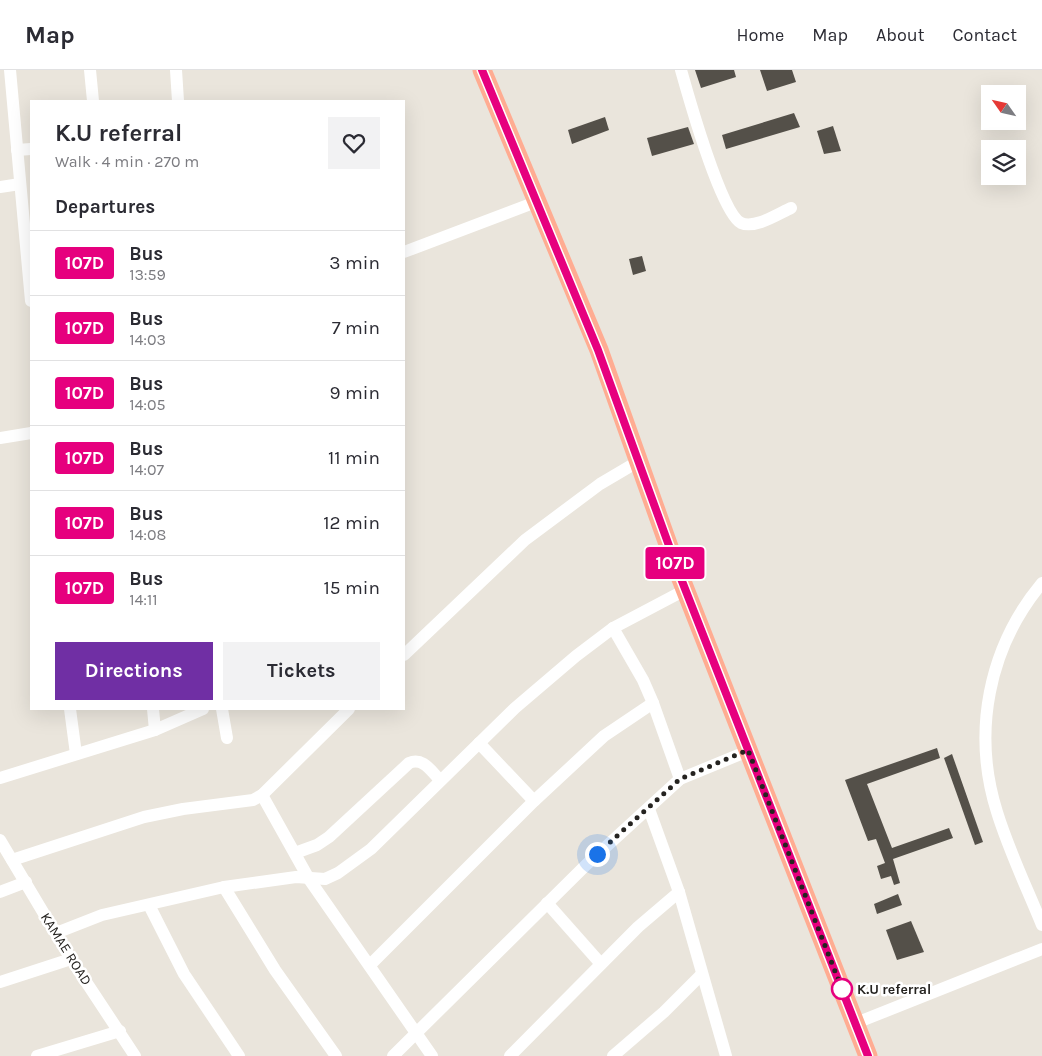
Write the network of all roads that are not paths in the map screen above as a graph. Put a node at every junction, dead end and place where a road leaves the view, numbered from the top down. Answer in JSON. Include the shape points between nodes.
{"nodes":[{"id":1,"x":10,"y":70,"type":"edge"},
{"id":2,"x":90,"y":70,"type":"edge"},
{"id":3,"x":176,"y":70,"type":"edge"},
{"id":4,"x":482,"y":70,"type":"edge"},
{"id":5,"x":680,"y":70,"type":"edge"},
{"id":6,"x":93,"y":100,"type":"edge"},
{"id":7,"x":178,"y":100,"type":"edge"},
{"id":8,"x":30,"y":149,"type":"edge"},
{"id":9,"x":17,"y":150,"type":"junction"},
{"id":10,"x":20,"y":184,"type":"junction"},
{"id":11,"x":0,"y":187,"type":"edge"},
{"id":12,"x":536,"y":202,"type":"junction"},
{"id":13,"x":791,"y":208,"type":"dead end"},
{"id":14,"x":405,"y":252,"type":"edge"},
{"id":15,"x":30,"y":290,"type":"edge"},
{"id":16,"x":30,"y":433,"type":"edge"},
{"id":17,"x":0,"y":438,"type":"edge"},
{"id":18,"x":639,"y":462,"type":"junction"},
{"id":19,"x":1042,"y":583,"type":"edge"},
{"id":20,"x":685,"y":590,"type":"junction"},
{"id":21,"x":613,"y":628,"type":"junction"},
{"id":22,"x":405,"y":654,"type":"edge"},
{"id":23,"x":653,"y":703,"type":"junction"},
{"id":24,"x":70,"y":710,"type":"edge"},
{"id":25,"x":152,"y":710,"type":"edge"},
{"id":26,"x":201,"y":710,"type":"edge"},
{"id":27,"x":222,"y":710,"type":"edge"},
{"id":28,"x":348,"y":710,"type":"edge"},
{"id":29,"x":155,"y":730,"type":"junction"},
{"id":30,"x":228,"y":738,"type":"dead end"},
{"id":31,"x":479,"y":743,"type":"junction"},
{"id":32,"x":748,"y":750,"type":"junction"},
{"id":33,"x":76,"y":754,"type":"junction"},
{"id":34,"x":0,"y":778,"type":"edge"},
{"id":35,"x":680,"y":779,"type":"junction"},
{"id":36,"x":440,"y":780,"type":"junction"},
{"id":37,"x":262,"y":795,"type":"junction"},
{"id":38,"x":534,"y":801,"type":"junction"},
{"id":39,"x":649,"y":809,"type":"junction"},
{"id":40,"x":0,"y":840,"type":"edge"},
{"id":41,"x":295,"y":853,"type":"junction"},
{"id":42,"x":12,"y":860,"type":"junction"},
{"id":43,"x":309,"y":878,"type":"junction"},
{"id":44,"x":26,"y":882,"type":"junction"},
{"id":45,"x":224,"y":887,"type":"junction"},
{"id":46,"x":0,"y":892,"type":"edge"},
{"id":47,"x":679,"y":892,"type":"junction"},
{"id":48,"x":548,"y":903,"type":"junction"},
{"id":49,"x":149,"y":905,"type":"junction"},
{"id":50,"x":1042,"y":926,"type":"edge"},
{"id":51,"x":56,"y":933,"type":"junction"},
{"id":52,"x":1042,"y":949,"type":"edge"},
{"id":53,"x":71,"y":959,"type":"junction"},
{"id":54,"x":601,"y":964,"type":"junction"},
{"id":55,"x":370,"y":965,"type":"junction"},
{"id":56,"x":701,"y":975,"type":"junction"},
{"id":57,"x":0,"y":982,"type":"edge"},
{"id":58,"x":856,"y":1023,"type":"junction"},
{"id":59,"x":120,"y":1031,"type":"junction"},
{"id":60,"x":418,"y":1033,"type":"junction"},
{"id":61,"x":37,"y":1056,"type":"edge"},
{"id":62,"x":136,"y":1056,"type":"edge"},
{"id":63,"x":239,"y":1056,"type":"edge"},
{"id":64,"x":336,"y":1056,"type":"edge"},
{"id":65,"x":394,"y":1056,"type":"edge"},
{"id":66,"x":432,"y":1056,"type":"edge"},
{"id":67,"x":510,"y":1056,"type":"edge"},
{"id":68,"x":613,"y":1056,"type":"edge"},
{"id":69,"x":726,"y":1056,"type":"edge"},
{"id":70,"x":868,"y":1056,"type":"edge"}],
"edges":[{"from":1,"to":9,"type":"street"},
{"from":2,"to":6,"type":"street"},
{"from":3,"to":7,"type":"street"},
{"from":4,"to":12,"type":"main road"},
{"from":5,"to":13,"type":"street","via":[[699,131],[734,218],[741,223],[752,224]]},
{"from":8,"to":9,"type":"street"},
{"from":9,"to":10,"type":"street"},
{"from":10,"to":11,"type":"street"},
{"from":10,"to":15,"type":"street"},
{"from":12,"to":14,"type":"street"},
{"from":12,"to":18,"type":"main road","via":[[598,350]]},
{"from":16,"to":17,"type":"street"},
{"from":18,"to":20,"type":"main road"},
{"from":18,"to":22,"type":"street","via":[[600,484],[525,540]]},
{"from":19,"to":50,"type":"street","via":[[1012,628],[994,672],[984,738],[986,764],[997,812]]},
{"from":20,"to":21,"type":"street"},
{"from":20,"to":32,"type":"main road"},
{"from":21,"to":23,"type":"street"},
{"from":21,"to":31,"type":"street","via":[[539,686]]},
{"from":23,"to":35,"type":"street"},
{"from":23,"to":38,"type":"street","via":[[604,736]]},
{"from":24,"to":33,"type":"street"},
{"from":25,"to":29,"type":"street"},
{"from":26,"to":29,"type":"street"},
{"from":27,"to":30,"type":"street"},
{"from":28,"to":37,"type":"street"},
{"from":29,"to":33,"type":"street"},
{"from":31,"to":36,"type":"street"},
{"from":31,"to":38,"type":"street"},
{"from":32,"to":35,"type":"street"},
{"from":32,"to":58,"type":"main road"},
{"from":33,"to":34,"type":"street"},
{"from":35,"to":39,"type":"street"},
{"from":36,"to":41,"type":"street","via":[[421,762],[409,763],[329,837]]},
{"from":36,"to":43,"type":"street","via":[[371,849],[346,869],[325,878]]},
{"from":37,"to":41,"type":"street"},
{"from":37,"to":42,"type":"street","via":[[246,802],[144,817]]},
{"from":38,"to":55,"type":"street"},
{"from":39,"to":47,"type":"street"},
{"from":39,"to":48,"type":"street"},
{"from":40,"to":42,"type":"street","name":"KAMAE ROAD"},
{"from":41,"to":43,"type":"street"},
{"from":42,"to":44,"type":"street","name":"KAMAE ROAD"},
{"from":43,"to":45,"type":"street"},
{"from":43,"to":55,"type":"street"},
{"from":44,"to":46,"type":"street"},
{"from":44,"to":51,"type":"street","name":"KAMAE ROAD"},
{"from":45,"to":49,"type":"street"},
{"from":45,"to":64,"type":"street","via":[[275,970]]},
{"from":47,"to":54,"type":"street"},
{"from":47,"to":56,"type":"street"},
{"from":48,"to":54,"type":"street"},
{"from":48,"to":60,"type":"street"},
{"from":49,"to":51,"type":"street","via":[[102,916]]},
{"from":49,"to":63,"type":"street","via":[[184,974]]},
{"from":51,"to":53,"type":"street","name":"KAMAE ROAD"},
{"from":52,"to":58,"type":"street"},
{"from":53,"to":57,"type":"street"},
{"from":53,"to":59,"type":"street","name":"KAMAE ROAD"},
{"from":54,"to":67,"type":"street"},
{"from":55,"to":60,"type":"street"},
{"from":56,"to":68,"type":"street"},
{"from":56,"to":69,"type":"street"},
{"from":58,"to":70,"type":"main road"},
{"from":59,"to":61,"type":"street"},
{"from":59,"to":62,"type":"street","name":"KAMAE ROAD"},
{"from":60,"to":65,"type":"street"},
{"from":60,"to":66,"type":"street"}]}
